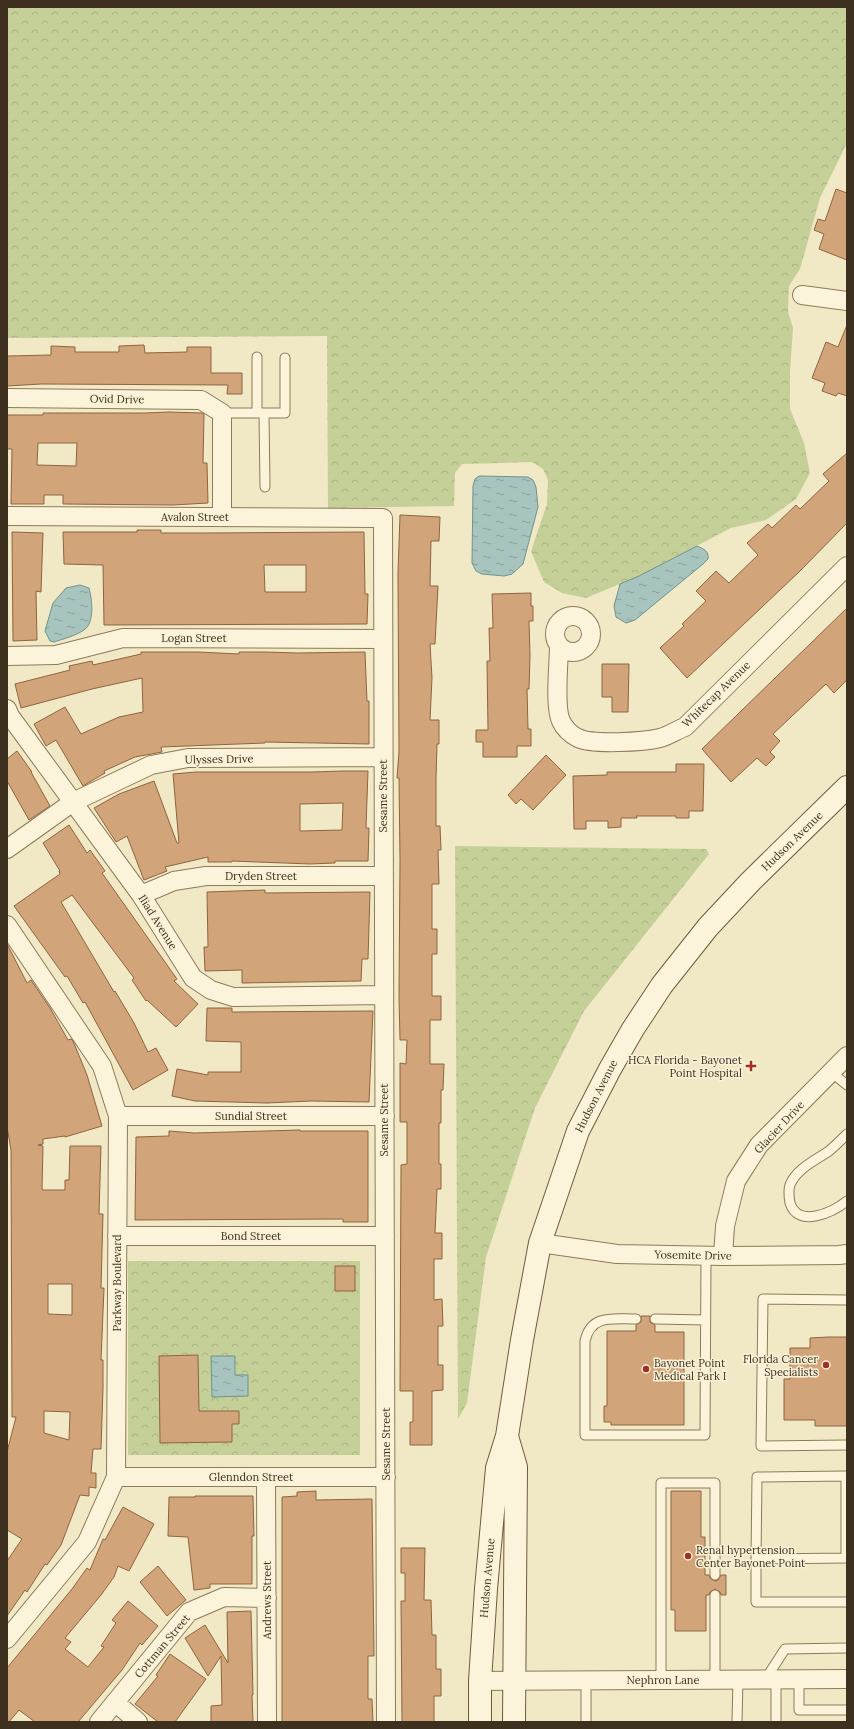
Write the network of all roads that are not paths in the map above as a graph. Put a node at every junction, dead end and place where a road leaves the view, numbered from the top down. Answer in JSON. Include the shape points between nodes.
{"nodes":[{"id":1,"x":802,"y":295,"type":"dead end"},
{"id":2,"x":847,"y":301,"type":"edge"},
{"id":3,"x":257,"y":357,"type":"dead end"},
{"id":4,"x":285,"y":358,"type":"dead end"},
{"id":5,"x":7,"y":398,"type":"edge"},
{"id":6,"x":222,"y":413,"type":"junction"},
{"id":7,"x":261,"y":413,"type":"junction"},
{"id":8,"x":265,"y":487,"type":"dead end"},
{"id":9,"x":7,"y":516,"type":"edge"},
{"id":10,"x":222,"y":517,"type":"junction"},
{"id":11,"x":382,"y":518,"type":"joint"},
{"id":12,"x":847,"y":566,"type":"edge"},
{"id":13,"x":383,"y":639,"type":"junction"},
{"id":14,"x":559,"y":645,"type":"dead end"},
{"id":15,"x":7,"y":656,"type":"edge"},
{"id":16,"x":7,"y":709,"type":"edge"},
{"id":17,"x":383,"y":757,"type":"junction"},
{"id":18,"x":847,"y":786,"type":"edge"},
{"id":19,"x":73,"y":802,"type":"junction"},
{"id":20,"x":7,"y":849,"type":"edge"},
{"id":21,"x":384,"y":876,"type":"junction"},
{"id":22,"x":141,"y":895,"type":"junction"},
{"id":23,"x":7,"y":924,"type":"edge"},
{"id":24,"x":384,"y":995,"type":"junction"},
{"id":25,"x":847,"y":1056,"type":"edge"},
{"id":26,"x":831,"y":1072,"type":"junction"},
{"id":27,"x":847,"y":1085,"type":"edge"},
{"id":28,"x":118,"y":1116,"type":"junction"},
{"id":29,"x":384,"y":1116,"type":"junction"},
{"id":30,"x":847,"y":1134,"type":"edge"},
{"id":31,"x":847,"y":1201,"type":"edge"},
{"id":32,"x":117,"y":1236,"type":"junction"},
{"id":33,"x":385,"y":1236,"type":"junction"},
{"id":34,"x":540,"y":1243,"type":"junction"},
{"id":35,"x":847,"y":1254,"type":"edge"},
{"id":36,"x":714,"y":1256,"type":"junction"},
{"id":37,"x":847,"y":1300,"type":"edge"},
{"id":38,"x":636,"y":1319,"type":"dead end"},
{"id":39,"x":655,"y":1319,"type":"dead end"},
{"id":40,"x":705,"y":1320,"type":"junction"},
{"id":41,"x":507,"y":1436,"type":"junction"},
{"id":42,"x":847,"y":1445,"type":"edge"},
{"id":43,"x":116,"y":1477,"type":"junction"},
{"id":44,"x":266,"y":1477,"type":"junction"},
{"id":45,"x":386,"y":1477,"type":"junction"},
{"id":46,"x":846,"y":1558,"type":"edge"},
{"id":47,"x":756,"y":1559,"type":"junction"},
{"id":48,"x":715,"y":1575,"type":"dead end"},
{"id":49,"x":715,"y":1596,"type":"dead end"},
{"id":50,"x":266,"y":1598,"type":"junction"},
{"id":51,"x":847,"y":1602,"type":"edge"},
{"id":52,"x":7,"y":1639,"type":"edge"},
{"id":53,"x":847,"y":1648,"type":"edge"},
{"id":54,"x":847,"y":1679,"type":"edge"},
{"id":55,"x":661,"y":1680,"type":"junction"},
{"id":56,"x":715,"y":1680,"type":"junction"},
{"id":57,"x":738,"y":1680,"type":"junction"},
{"id":58,"x":770,"y":1680,"type":"junction"},
{"id":59,"x":798,"y":1680,"type":"junction"},
{"id":60,"x":480,"y":1681,"type":"junction"},
{"id":61,"x":513,"y":1681,"type":"junction"},
{"id":62,"x":586,"y":1681,"type":"junction"},
{"id":63,"x":115,"y":1702,"type":"junction"},
{"id":64,"x":847,"y":1710,"type":"edge"},
{"id":65,"x":99,"y":1722,"type":"edge"},
{"id":66,"x":138,"y":1722,"type":"edge"},
{"id":67,"x":267,"y":1722,"type":"edge"},
{"id":68,"x":386,"y":1722,"type":"edge"},
{"id":69,"x":480,"y":1722,"type":"edge"},
{"id":70,"x":514,"y":1722,"type":"edge"},
{"id":71,"x":586,"y":1722,"type":"edge"},
{"id":72,"x":738,"y":1722,"type":"edge"},
{"id":73,"x":776,"y":1722,"type":"edge"}],
"edges":[{"from":1,"to":2,"type":"street"},
{"from":3,"to":7,"type":"lane"},
{"from":4,"to":7,"type":"lane","via":[[285,413]]},
{"from":5,"to":6,"type":"street","name":"Ovid Drive","via":[[202,400]]},
{"from":6,"to":7,"type":"lane"},
{"from":6,"to":10,"type":"street"},
{"from":7,"to":8,"type":"lane"},
{"from":9,"to":10,"type":"street","name":"Avalon Street"},
{"from":10,"to":11,"type":"street","name":"Avalon Street"},
{"from":11,"to":13,"type":"street","name":"Sesame Street"},
{"from":12,"to":14,"type":"street","name":"Whitecap Avenue","via":[[685,727],[660,738],[591,741],[577,738],[566,729],[560,720],[558,704]]},
{"from":13,"to":15,"type":"street","name":"Logan Street","via":[[123,638],[56,655]]},
{"from":13,"to":17,"type":"street","name":"Sesame Street"},
{"from":16,"to":19,"type":"street","name":"Iliad Avenue"},
{"from":17,"to":19,"type":"street","name":"Ulysses Drive","via":[[188,758],[151,766]]},
{"from":17,"to":21,"type":"street","name":"Sesame Street"},
{"from":18,"to":34,"type":"street","name":"Hudson Avenue","via":[[708,926],[662,985],[633,1029],[578,1131]]},
{"from":19,"to":20,"type":"street","name":"Ulysses Drive"},
{"from":19,"to":22,"type":"street","name":"Iliad Avenue"},
{"from":21,"to":22,"type":"street","name":"Dryden Street","via":[[206,876],[174,881]]},
{"from":21,"to":24,"type":"street","name":"Sesame Street"},
{"from":22,"to":24,"type":"street","name":"Iliad Avenue","via":[[193,978],[211,990],[233,997]]},
{"from":23,"to":28,"type":"street","name":"Parkway Boulevard","via":[[102,1066]]},
{"from":24,"to":29,"type":"street","name":"Sesame Street"},
{"from":25,"to":26,"type":"street","name":"Glacier Drive"},
{"from":26,"to":27,"type":"lane"},
{"from":26,"to":36,"type":"street","name":"Glacier Drive","via":[[759,1145],[736,1181],[725,1226]]},
{"from":28,"to":29,"type":"street","name":"Sundial Street"},
{"from":28,"to":32,"type":"street","name":"Parkway Boulevard"},
{"from":29,"to":33,"type":"street","name":"Sesame Street"},
{"from":30,"to":31,"type":"lane","via":[[795,1176],[789,1185],[792,1209],[800,1215],[812,1217],[826,1214]]},
{"from":32,"to":33,"type":"street","name":"Bond Street"},
{"from":32,"to":43,"type":"street","name":"Parkway Boulevard"},
{"from":33,"to":45,"type":"street","name":"Sesame Street"},
{"from":34,"to":36,"type":"street","name":"Yosemite Drive","via":[[617,1254]]},
{"from":34,"to":41,"type":"street","name":"Hudson Avenue"},
{"from":35,"to":36,"type":"street","name":"Yosemite Drive"},
{"from":36,"to":40,"type":"lane"},
{"from":37,"to":42,"type":"lane","via":[[763,1299],[761,1446]]},
{"from":38,"to":40,"type":"lane","via":[[609,1319],[596,1322],[588,1330],[585,1341],[585,1435],[705,1435]]},
{"from":39,"to":40,"type":"lane"},
{"from":41,"to":60,"type":"street","name":"Hudson Avenue","via":[[497,1468]]},
{"from":41,"to":61,"type":"street","name":"Hudson Avenue","via":[[516,1467]]},
{"from":43,"to":44,"type":"street","name":"Glenndon Street"},
{"from":43,"to":52,"type":"street","name":"Parkway Boulevard","via":[[87,1542]]},
{"from":44,"to":45,"type":"street","name":"Glenndon Street"},
{"from":44,"to":50,"type":"street","name":"Andrews Street"},
{"from":45,"to":68,"type":"street","name":"Sesame Street"},
{"from":46,"to":47,"type":"lane"},
{"from":46,"to":47,"type":"lane","via":[[846,1476],[757,1477]]},
{"from":47,"to":51,"type":"lane","via":[[756,1602]]},
{"from":48,"to":55,"type":"lane","via":[[715,1483],[662,1484]]},
{"from":49,"to":56,"type":"lane"},
{"from":50,"to":63,"type":"street","name":"Cottman Street","via":[[224,1597],[189,1612]]},
{"from":50,"to":67,"type":"street","name":"Andrews Street"},
{"from":53,"to":58,"type":"lane","via":[[785,1649]]},
{"from":54,"to":59,"type":"street","name":"Nephron Lane"},
{"from":55,"to":56,"type":"street","name":"Nephron Lane"},
{"from":55,"to":62,"type":"street","name":"Nephron Lane"},
{"from":56,"to":57,"type":"street","name":"Nephron Lane"},
{"from":57,"to":58,"type":"street","name":"Nephron Lane"},
{"from":57,"to":72,"type":"lane"},
{"from":58,"to":59,"type":"street","name":"Nephron Lane"},
{"from":58,"to":73,"type":"lane"},
{"from":59,"to":64,"type":"lane","via":[[799,1710]]},
{"from":60,"to":61,"type":"street","name":"Nephron Lane"},
{"from":60,"to":69,"type":"street","name":"Hudson Avenue"},
{"from":61,"to":62,"type":"street","name":"Nephron Lane"},
{"from":61,"to":70,"type":"street","name":"Hudson Avenue"},
{"from":62,"to":71,"type":"lane"},
{"from":63,"to":65,"type":"street","name":"Cottman Street"},
{"from":63,"to":66,"type":"street"}]}
